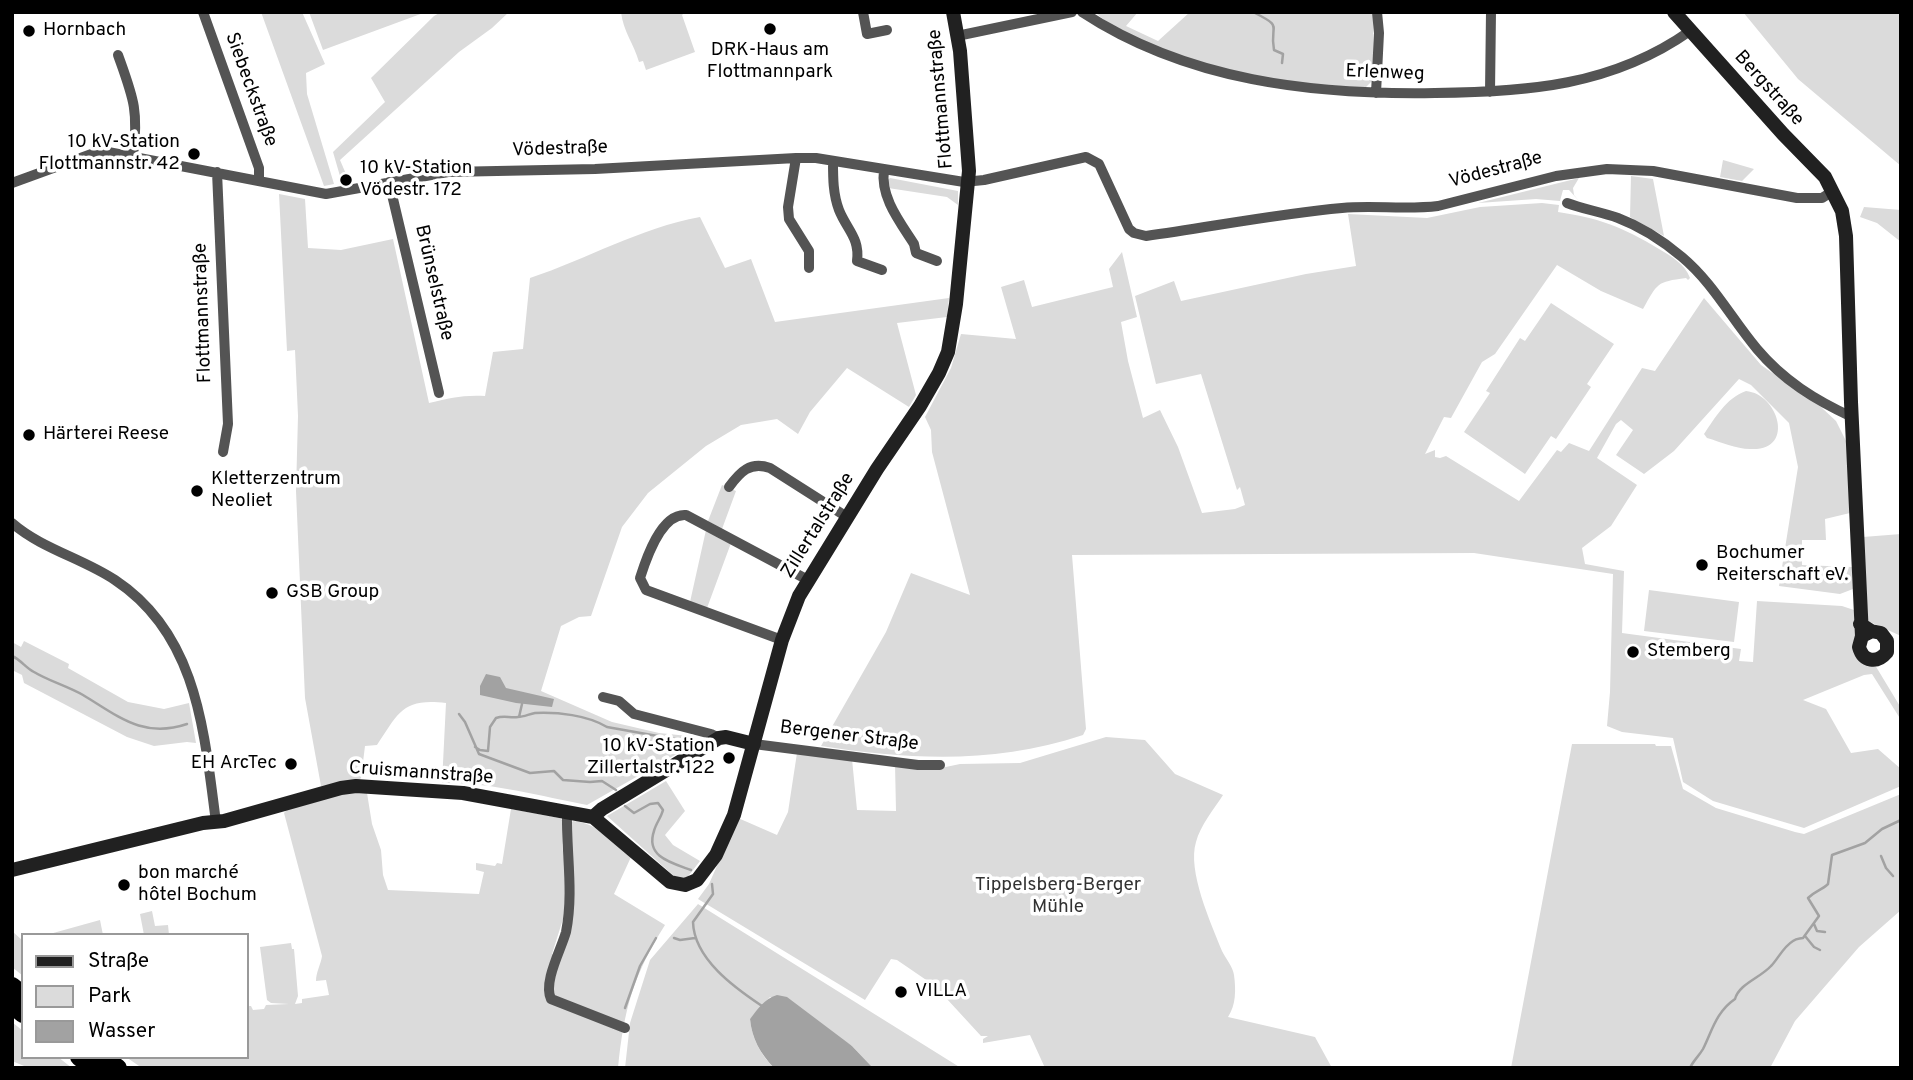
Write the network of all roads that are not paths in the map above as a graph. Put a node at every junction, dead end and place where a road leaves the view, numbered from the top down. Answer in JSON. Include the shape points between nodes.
{"nodes":[{"id":1,"x":203,"y":12,"type":"edge"},
{"id":2,"x":863,"y":12,"type":"edge"},
{"id":3,"x":953,"y":12,"type":"edge"},
{"id":4,"x":1072,"y":12,"type":"edge"},
{"id":5,"x":1082,"y":12,"type":"edge"},
{"id":6,"x":1377,"y":12,"type":"edge"},
{"id":7,"x":1491,"y":12,"type":"edge"},
{"id":8,"x":1674,"y":12,"type":"edge"},
{"id":9,"x":887,"y":30,"type":"dead end"},
{"id":10,"x":1690,"y":31,"type":"junction"},
{"id":11,"x":957,"y":36,"type":"junction"},
{"id":12,"x":118,"y":55,"type":"dead end"},
{"id":13,"x":1490,"y":92,"type":"junction"},
{"id":14,"x":1376,"y":93,"type":"junction"},
{"id":15,"x":133,"y":156,"type":"junction"},
{"id":16,"x":796,"y":158,"type":"junction"},
{"id":17,"x":833,"y":161,"type":"junction"},
{"id":18,"x":884,"y":170,"type":"junction"},
{"id":19,"x":217,"y":172,"type":"junction"},
{"id":20,"x":259,"y":181,"type":"junction"},
{"id":21,"x":389,"y":182,"type":"junction"},
{"id":22,"x":969,"y":182,"type":"junction"},
{"id":23,"x":12,"y":183,"type":"edge"},
{"id":24,"x":1833,"y":191,"type":"junction"},
{"id":25,"x":1567,"y":203,"type":"dead end"},
{"id":26,"x":937,"y":261,"type":"dead end"},
{"id":27,"x":809,"y":268,"type":"dead end"},
{"id":28,"x":882,"y":270,"type":"dead end"},
{"id":29,"x":439,"y":393,"type":"dead end"},
{"id":30,"x":1852,"y":417,"type":"junction"},
{"id":31,"x":223,"y":452,"type":"dead end"},
{"id":32,"x":729,"y":487,"type":"dead end"},
{"id":33,"x":847,"y":517,"type":"junction"},
{"id":34,"x":12,"y":523,"type":"edge"},
{"id":35,"x":808,"y":580,"type":"junction"},
{"id":36,"x":1864,"y":631,"type":"junction"},
{"id":37,"x":782,"y":640,"type":"junction"},
{"id":38,"x":1894,"y":645,"type":"edge"},
{"id":39,"x":603,"y":697,"type":"dead end"},
{"id":40,"x":719,"y":738,"type":"junction"},
{"id":41,"x":754,"y":744,"type":"junction"},
{"id":42,"x":940,"y":765,"type":"dead end"},
{"id":43,"x":567,"y":812,"type":"junction"},
{"id":44,"x":593,"y":817,"type":"junction"},
{"id":45,"x":216,"y":822,"type":"junction"},
{"id":46,"x":12,"y":870,"type":"edge"},
{"id":47,"x":685,"y":885,"type":"joint"},
{"id":48,"x":625,"y":1028,"type":"dead end"}],
"edges":[{"from":1,"to":20,"type":"street","name":"Siebeckstraße","via":[[259,168]]},
{"from":2,"to":9,"type":"street","via":[[867,34]]},
{"from":3,"to":11,"type":"street","name":"Flottmannstraße"},
{"from":4,"to":11,"type":"street"},
{"from":5,"to":14,"type":"street","name":"Erlenweg","via":[[1130,41],[1217,72],[1287,85]]},
{"from":6,"to":14,"type":"street"},
{"from":7,"to":13,"type":"street"},
{"from":8,"to":10,"type":"street","name":"Bergstraße"},
{"from":10,"to":13,"type":"street","name":"Erlenweg","via":[[1606,73],[1552,87]]},
{"from":10,"to":24,"type":"street","name":"Bergstraße"},
{"from":11,"to":22,"type":"street","name":"Flottmannstraße"},
{"from":12,"to":15,"type":"street","via":[[135,101]]},
{"from":13,"to":14,"type":"street","name":"Erlenweg"},
{"from":15,"to":19,"type":"street"},
{"from":15,"to":23,"type":"street","via":[[97,152]]},
{"from":16,"to":17,"type":"street","name":"Vödestraße"},
{"from":16,"to":21,"type":"street","name":"Vödestraße","via":[[448,172]]},
{"from":16,"to":27,"type":"street","via":[[789,219],[808,251]]},
{"from":17,"to":18,"type":"street","name":"Vödestraße"},
{"from":17,"to":28,"type":"street","via":[[834,192],[859,247],[857,261]]},
{"from":18,"to":22,"type":"street","name":"Vödestraße"},
{"from":18,"to":26,"type":"street","via":[[886,195],[916,253]]},
{"from":19,"to":20,"type":"street"},
{"from":19,"to":31,"type":"street","name":"Flottmannstraße","via":[[228,424]]},
{"from":20,"to":21,"type":"street","name":"Vödestraße","via":[[326,194]]},
{"from":21,"to":29,"type":"street","name":"Brünselstraße"},
{"from":22,"to":24,"type":"street","name":"Vödestraße","via":[[1091,158],[1099,164],[1125,224],[1146,236],[1308,211],[1438,206],[1556,176],[1607,169],[1653,171],[1797,198],[1822,198]]},
{"from":22,"to":33,"type":"street","name":"Zillertalstraße","via":[[948,352],[920,407]]},
{"from":24,"to":30,"type":"street","via":[[1846,236]]},
{"from":25,"to":30,"type":"street","via":[[1635,225],[1685,258],[1775,369],[1808,395]]},
{"from":30,"to":36,"type":"street"},
{"from":32,"to":33,"type":"street","via":[[744,470],[763,465]]},
{"from":33,"to":35,"type":"street","name":"Zillertalstraße"},
{"from":34,"to":45,"type":"street","via":[[116,581],[148,607],[164,628],[194,690]]},
{"from":35,"to":37,"type":"street","name":"Zillertalstraße"},
{"from":35,"to":37,"type":"street","via":[[686,515],[668,523],[650,549],[640,578],[646,590]]},
{"from":36,"to":38,"type":"street","via":[[1881,633]]},
{"from":36,"to":38,"type":"street","via":[[1858,647],[1871,660],[1885,656]]},
{"from":37,"to":41,"type":"street","name":"Zillertalstraße"},
{"from":39,"to":40,"type":"street","via":[[619,701],[634,714]]},
{"from":40,"to":41,"type":"street"},
{"from":40,"to":44,"type":"street"},
{"from":41,"to":42,"type":"street","name":"Bergener Straße"},
{"from":41,"to":47,"type":"street","name":"Zillertalstraße","via":[[734,815],[716,855],[704,875]]},
{"from":43,"to":44,"type":"street","name":"Cruismannstraße"},
{"from":43,"to":45,"type":"street","name":"Cruismannstraße","via":[[463,793],[356,786]]},
{"from":43,"to":48,"type":"street","via":[[571,891],[548,993],[551,999]]},
{"from":44,"to":47,"type":"street","name":"Cruismannstraße","via":[[670,882]]},
{"from":45,"to":46,"type":"street","name":"Cruismannstraße"}]}
